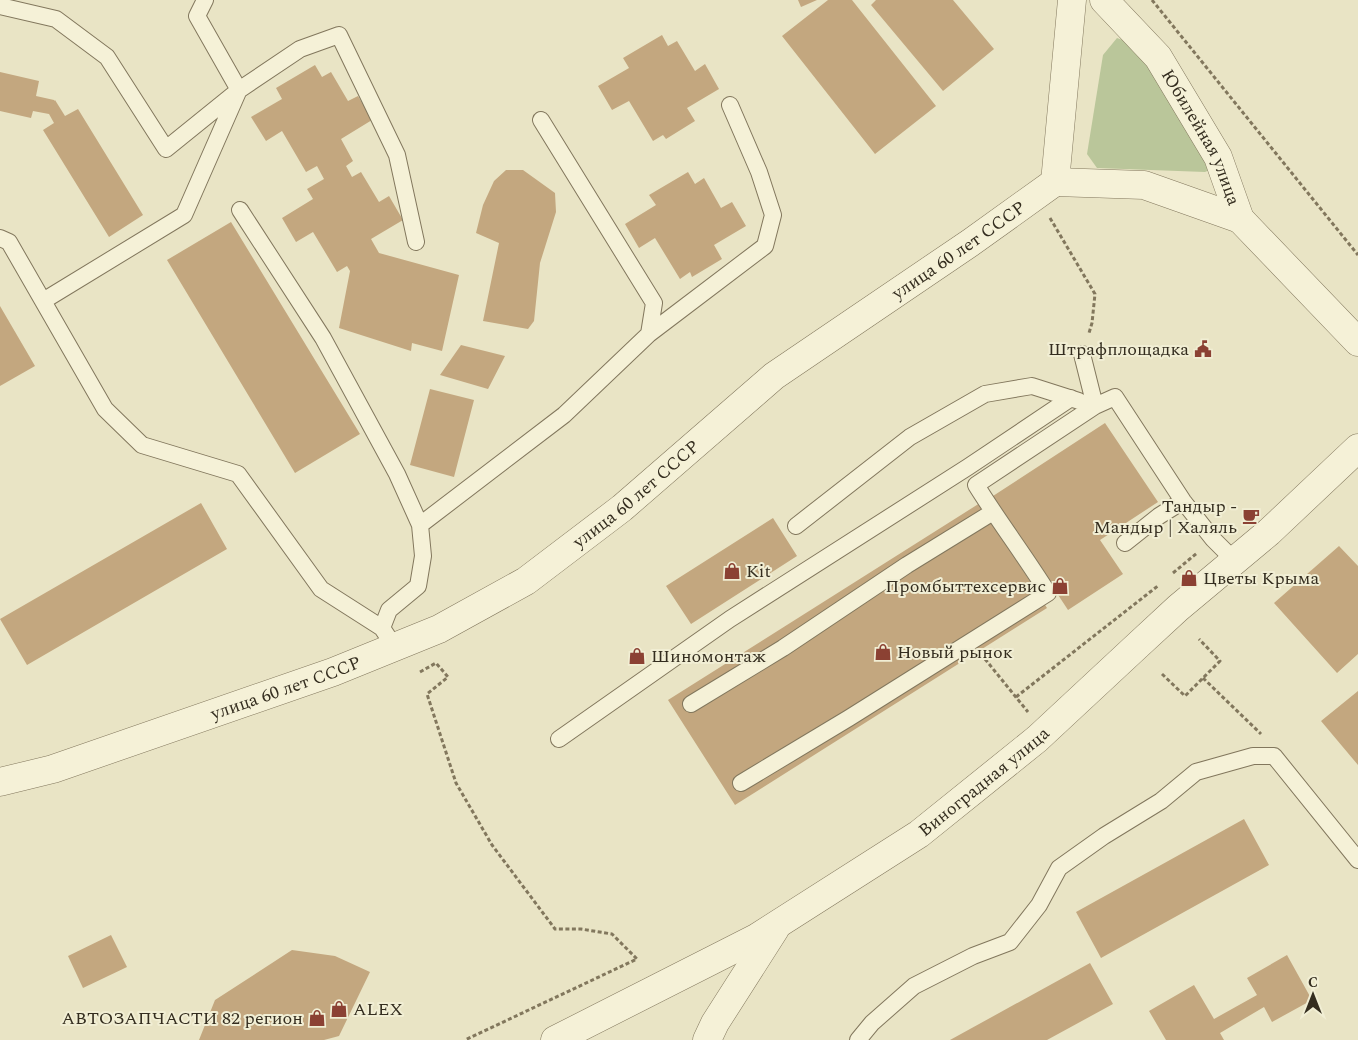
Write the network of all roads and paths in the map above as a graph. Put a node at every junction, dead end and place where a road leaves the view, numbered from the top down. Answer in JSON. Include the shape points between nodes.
{"nodes":[{"id":1,"x":205,"y":0,"type":"edge"},
{"id":2,"x":1072,"y":0,"type":"edge"},
{"id":3,"x":1104,"y":0,"type":"edge"},
{"id":4,"x":1152,"y":0,"type":"edge"},
{"id":5,"x":0,"y":6,"type":"edge"},
{"id":6,"x":239,"y":90,"type":"junction"},
{"id":7,"x":730,"y":105,"type":"dead end"},
{"id":8,"x":541,"y":120,"type":"dead end"},
{"id":9,"x":1046,"y":189,"type":"junction"},
{"id":10,"x":240,"y":210,"type":"dead end"},
{"id":11,"x":1240,"y":219,"type":"junction"},
{"id":12,"x":0,"y":238,"type":"edge"},
{"id":13,"x":416,"y":242,"type":"dead end"},
{"id":14,"x":1358,"y":255,"type":"edge"},
{"id":15,"x":43,"y":301,"type":"junction"},
{"id":16,"x":649,"y":334,"type":"junction"},
{"id":17,"x":1358,"y":342,"type":"edge"},
{"id":18,"x":1082,"y":354,"type":"joint"},
{"id":19,"x":1071,"y":398,"type":"junction"},
{"id":20,"x":1095,"y":406,"type":"junction"},
{"id":21,"x":1358,"y":448,"type":"edge"},
{"id":22,"x":1183,"y":501,"type":"junction"},
{"id":23,"x":993,"y":512,"type":"junction"},
{"id":24,"x":420,"y":525,"type":"junction"},
{"id":25,"x":796,"y":526,"type":"dead end"},
{"id":26,"x":1213,"y":539,"type":"junction"},
{"id":27,"x":1125,"y":543,"type":"dead end"},
{"id":28,"x":1234,"y":560,"type":"junction"},
{"id":29,"x":1168,"y":578,"type":"dead end"},
{"id":30,"x":1160,"y":584,"type":"dead end"},
{"id":31,"x":388,"y":638,"type":"junction"},
{"id":32,"x":1199,"y":639,"type":"dead end"},
{"id":33,"x":991,"y":668,"type":"dead end"},
{"id":34,"x":420,"y":672,"type":"dead end"},
{"id":35,"x":1162,"y":674,"type":"dead end"},
{"id":36,"x":1203,"y":678,"type":"junction"},
{"id":37,"x":1016,"y":698,"type":"junction"},
{"id":38,"x":691,"y":704,"type":"dead end"},
{"id":39,"x":1045,"y":731,"type":"junction"},
{"id":40,"x":559,"y":739,"type":"dead end"},
{"id":41,"x":1274,"y":756,"type":"junction"},
{"id":42,"x":0,"y":782,"type":"edge"},
{"id":43,"x":741,"y":782,"type":"dead end"},
{"id":44,"x":1358,"y":860,"type":"edge"},
{"id":45,"x":778,"y":924,"type":"junction"},
{"id":46,"x":465,"y":1040,"type":"edge"},
{"id":47,"x":555,"y":1040,"type":"edge"},
{"id":48,"x":707,"y":1040,"type":"edge"},
{"id":49,"x":858,"y":1040,"type":"edge"}],
"edges":[{"from":1,"to":6,"type":"lane","via":[[197,16]]},
{"from":2,"to":9,"type":"street"},
{"from":3,"to":11,"type":"street","name":"Юбилейная улица","via":[[1158,57],[1218,157]]},
{"from":4,"to":14,"type":"path"},
{"from":5,"to":6,"type":"lane","via":[[56,19],[107,57],[166,149]]},
{"from":6,"to":13,"type":"lane","via":[[300,50],[339,34],[397,155]]},
{"from":6,"to":15,"type":"lane","via":[[184,215]]},
{"from":7,"to":16,"type":"lane","via":[[759,172],[773,215],[764,246]]},
{"from":8,"to":16,"type":"lane","via":[[654,303]]},
{"from":9,"to":11,"type":"street","via":[[1144,185]]},
{"from":9,"to":18,"type":"path","via":[[1056,228],[1095,294],[1092,323]]},
{"from":9,"to":31,"type":"street","name":"улица 60 лет СССР","via":[[774,376],[622,508],[526,581],[439,629]]},
{"from":10,"to":24,"type":"lane","via":[[323,338],[397,474]]},
{"from":11,"to":17,"type":"street","name":"Юбилейная улица"},
{"from":12,"to":15,"type":"lane","via":[[9,242]]},
{"from":15,"to":31,"type":"lane","via":[[105,409],[142,445],[238,474],[321,589]]},
{"from":16,"to":24,"type":"lane","via":[[564,415]]},
{"from":18,"to":20,"type":"lane"},
{"from":19,"to":20,"type":"lane"},
{"from":19,"to":25,"type":"lane","via":[[1032,386],[985,394],[910,436]]},
{"from":19,"to":40,"type":"lane","via":[[730,619]]},
{"from":20,"to":22,"type":"lane","via":[[1115,397]]},
{"from":20,"to":23,"type":"lane","via":[[976,485]]},
{"from":21,"to":28,"type":"street","name":"Виноградная улица","via":[[1269,532]]},
{"from":22,"to":26,"type":"lane"},
{"from":22,"to":27,"type":"lane"},
{"from":23,"to":38,"type":"lane"},
{"from":23,"to":43,"type":"lane","via":[[1048,593]]},
{"from":24,"to":31,"type":"lane","via":[[424,556],[418,586],[389,610]]},
{"from":26,"to":28,"type":"lane"},
{"from":26,"to":29,"type":"path"},
{"from":28,"to":39,"type":"street","name":"Виноградная улица"},
{"from":30,"to":37,"type":"path"},
{"from":31,"to":42,"type":"street","name":"улица 60 лет СССР","via":[[334,672],[53,769]]},
{"from":32,"to":36,"type":"path","via":[[1220,661]]},
{"from":33,"to":37,"type":"path"},
{"from":34,"to":46,"type":"path","via":[[436,663],[448,677],[427,694],[456,782],[492,845],[555,929],[612,934],[637,959]]},
{"from":35,"to":36,"type":"path","via":[[1185,696]]},
{"from":36,"to":41,"type":"path","via":[[1260,732]]},
{"from":37,"to":39,"type":"path"},
{"from":39,"to":45,"type":"street","name":"Виноградная улица","via":[[919,834]]},
{"from":41,"to":44,"type":"lane"},
{"from":41,"to":49,"type":"lane","via":[[1253,756],[1196,772],[1161,801],[1060,868],[1039,905],[1010,942],[973,956],[914,986],[872,1023]]},
{"from":45,"to":47,"type":"street","name":"Виноградная улица"},
{"from":45,"to":48,"type":"street"}]}
